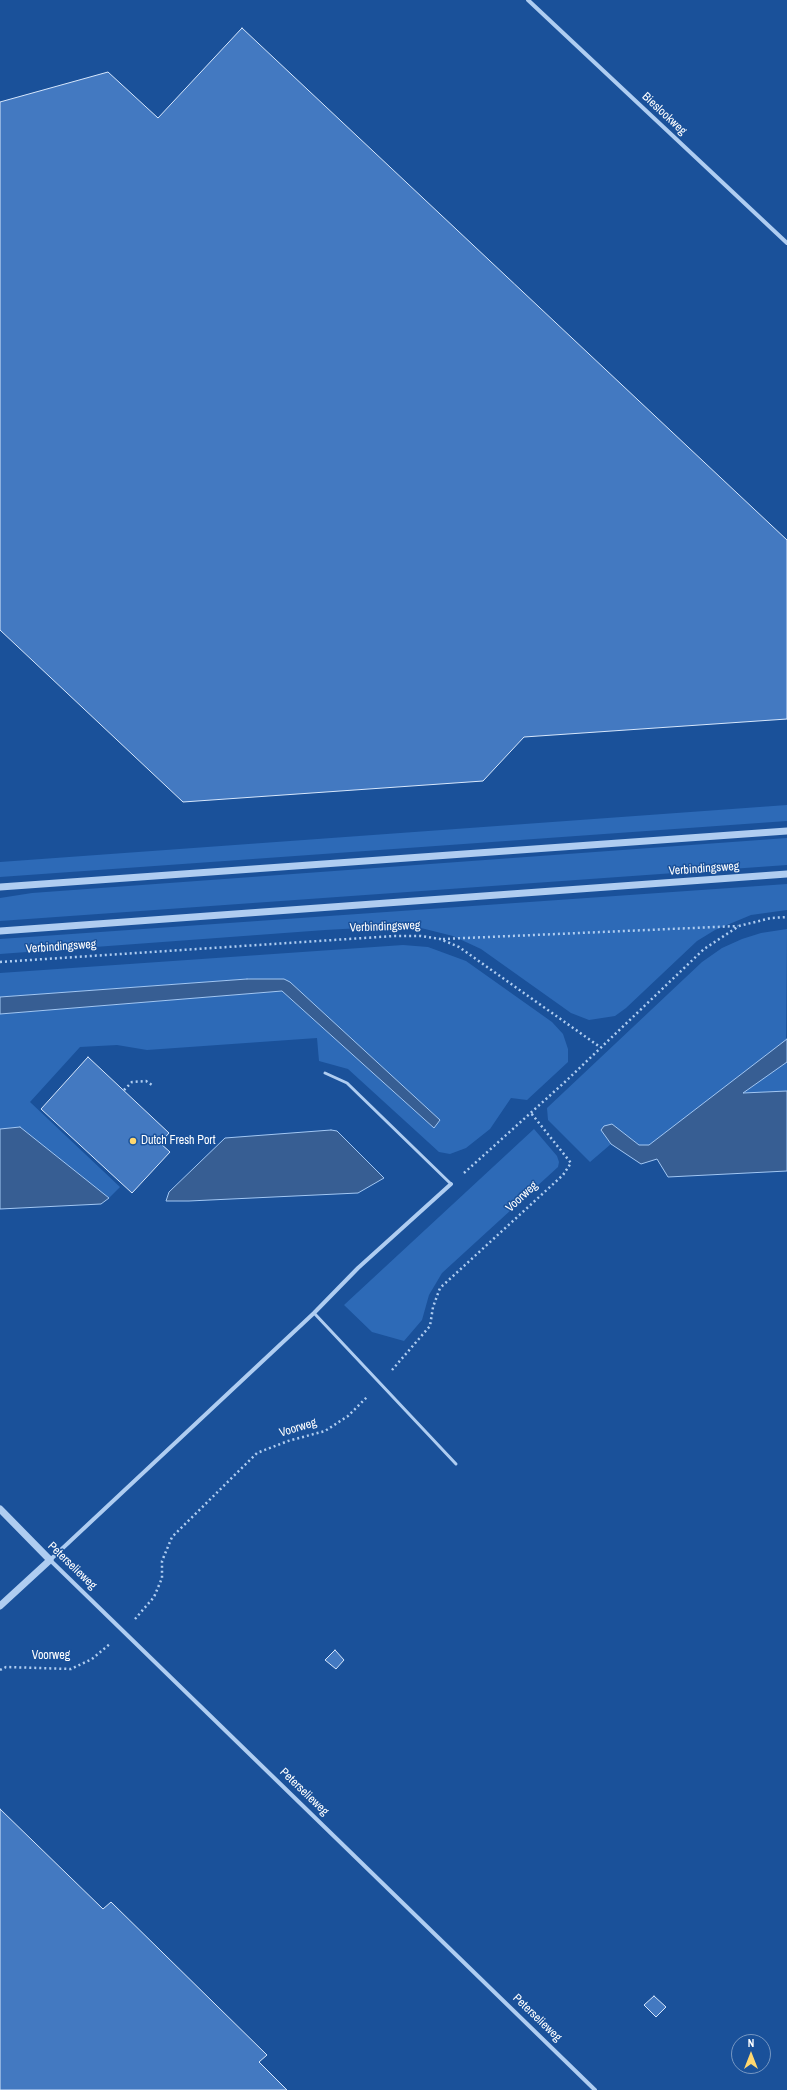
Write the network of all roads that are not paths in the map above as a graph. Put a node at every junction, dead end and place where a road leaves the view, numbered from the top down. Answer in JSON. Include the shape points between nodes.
{"nodes":[{"id":1,"x":528,"y":0,"type":"edge"},
{"id":2,"x":787,"y":243,"type":"edge"},
{"id":3,"x":787,"y":831,"type":"edge"},
{"id":4,"x":787,"y":874,"type":"edge"},
{"id":5,"x":0,"y":887,"type":"edge"},
{"id":6,"x":0,"y":931,"type":"edge"},
{"id":7,"x":325,"y":1073,"type":"dead end"},
{"id":8,"x":451,"y":1184,"type":"joint"},
{"id":9,"x":314,"y":1313,"type":"junction"},
{"id":10,"x":456,"y":1464,"type":"dead end"},
{"id":11,"x":0,"y":1509,"type":"edge"},
{"id":12,"x":50,"y":1560,"type":"junction"},
{"id":13,"x":0,"y":1606,"type":"edge"},
{"id":14,"x":595,"y":2090,"type":"edge"}],
"edges":[{"from":1,"to":2,"type":"street","name":"Bieslookweg"},
{"from":3,"to":5,"type":"street"},
{"from":4,"to":6,"type":"street","name":"Verbindingsweg"},
{"from":7,"to":8,"type":"lane","via":[[346,1083]]},
{"from":8,"to":9,"type":"street","via":[[358,1268]]},
{"from":9,"to":10,"type":"lane"},
{"from":9,"to":12,"type":"street"},
{"from":11,"to":12,"type":"street","name":"Peterselieweg"},
{"from":12,"to":13,"type":"street"},
{"from":12,"to":14,"type":"street","name":"Peterselieweg"}]}
